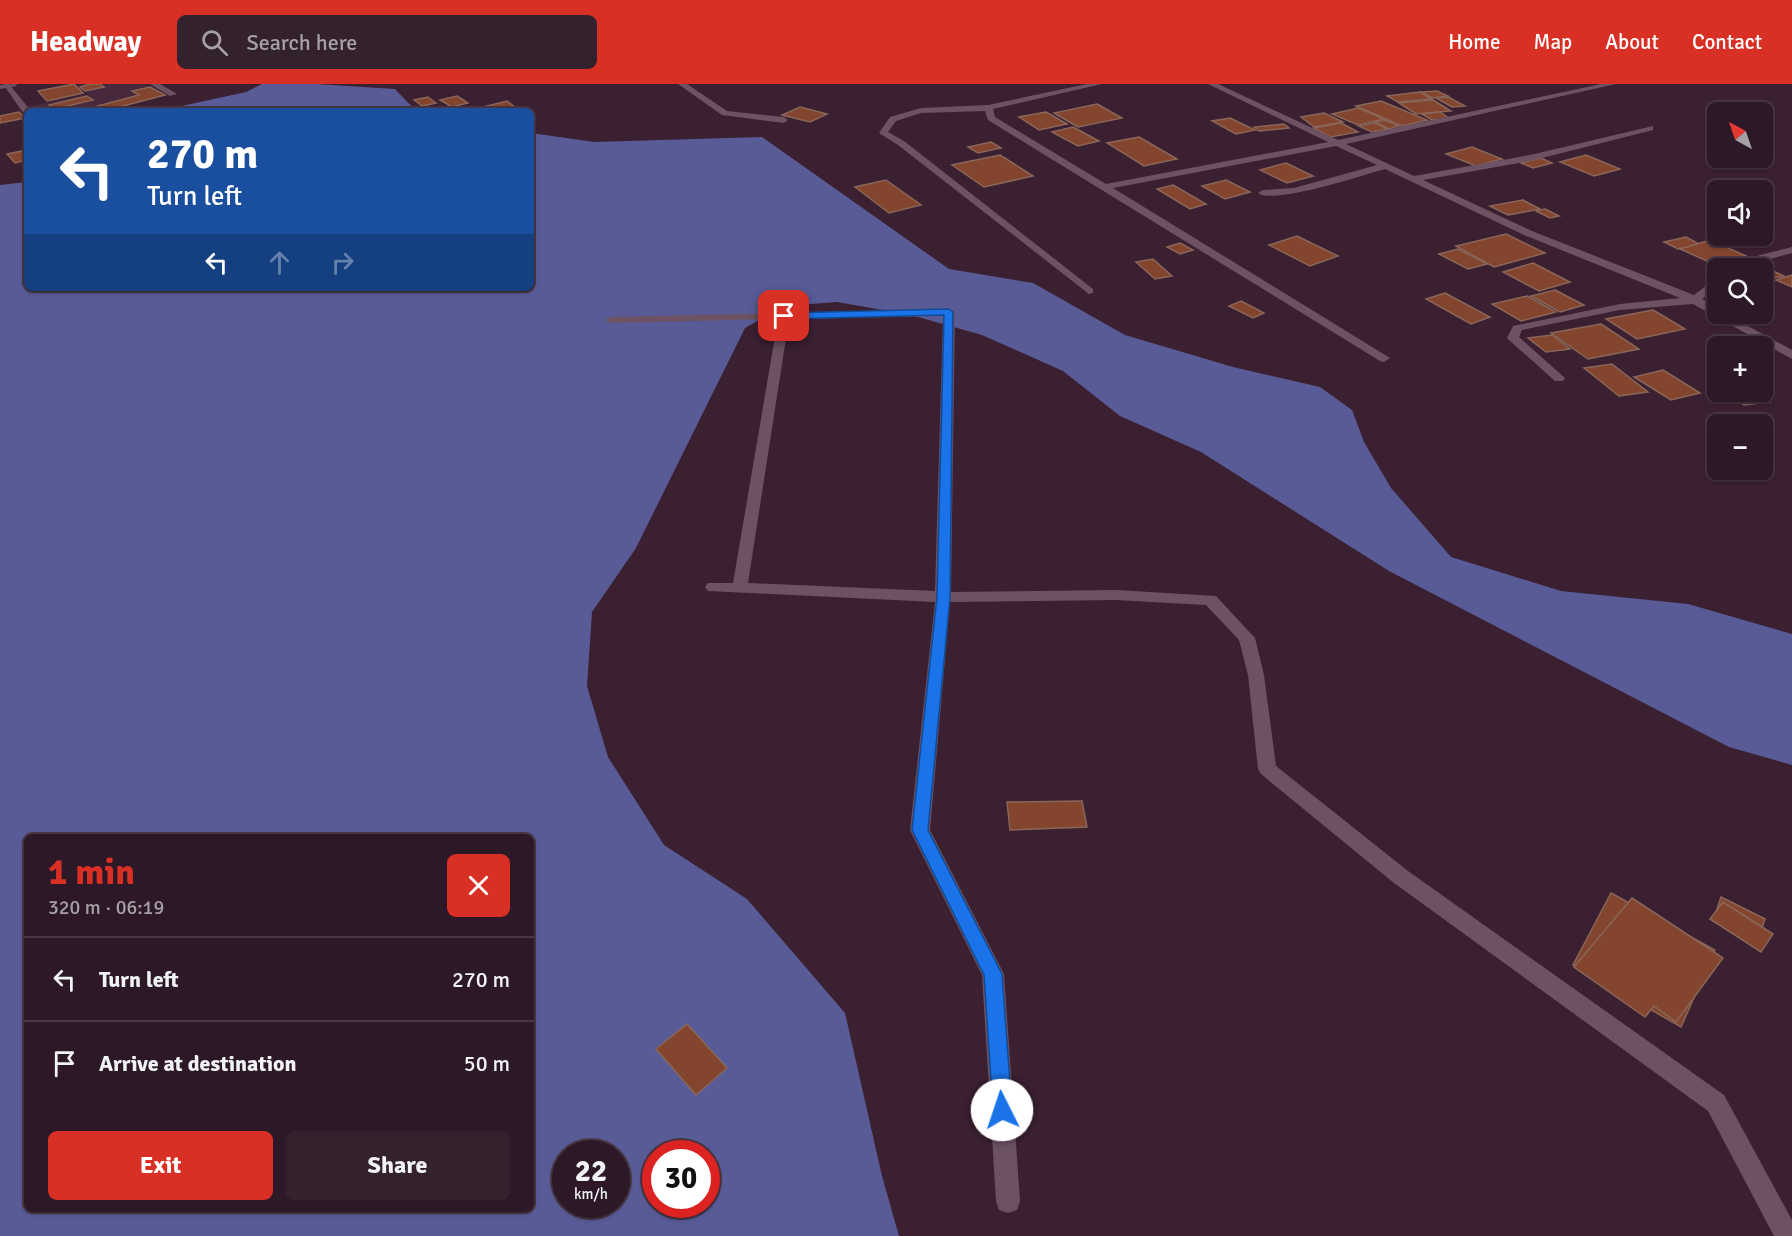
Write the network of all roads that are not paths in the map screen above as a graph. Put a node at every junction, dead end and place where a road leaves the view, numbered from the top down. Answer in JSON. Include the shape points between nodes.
{"nodes":[{"id":1,"x":154,"y":84,"type":"edge"},
{"id":2,"x":682,"y":84,"type":"edge"},
{"id":3,"x":1098,"y":84,"type":"edge"},
{"id":4,"x":1212,"y":84,"type":"edge"},
{"id":5,"x":1612,"y":84,"type":"edge"},
{"id":6,"x":7,"y":85,"type":"edge"},
{"id":7,"x":173,"y":94,"type":"dead end"},
{"id":8,"x":24,"y":108,"type":"edge"},
{"id":9,"x":988,"y":108,"type":"junction"},
{"id":10,"x":784,"y":120,"type":"dead end"},
{"id":11,"x":1650,"y":128,"type":"dead end"},
{"id":12,"x":1337,"y":143,"type":"junction"},
{"id":13,"x":1386,"y":166,"type":"junction"},
{"id":14,"x":1412,"y":179,"type":"junction"},
{"id":15,"x":1105,"y":187,"type":"junction"},
{"id":16,"x":1263,"y":193,"type":"dead end"},
{"id":17,"x":1792,"y":250,"type":"edge"},
{"id":18,"x":1761,"y":258,"type":"edge"},
{"id":19,"x":1707,"y":290,"type":"edge"},
{"id":20,"x":1089,"y":291,"type":"dead end"},
{"id":21,"x":1695,"y":300,"type":"junction"},
{"id":22,"x":1707,"y":307,"type":"edge"},
{"id":23,"x":784,"y":316,"type":"junction"},
{"id":24,"x":610,"y":321,"type":"dead end"},
{"id":25,"x":1737,"y":324,"type":"edge"},
{"id":26,"x":1792,"y":355,"type":"edge"},
{"id":27,"x":1384,"y":358,"type":"dead end"},
{"id":28,"x":1559,"y":378,"type":"dead end"},
{"id":29,"x":713,"y":587,"type":"dead end"},
{"id":30,"x":740,"y":588,"type":"junction"},
{"id":31,"x":943,"y":597,"type":"junction"},
{"id":32,"x":1008,"y":1201,"type":"dead end"},
{"id":33,"x":1787,"y":1236,"type":"edge"}],
"edges":[{"from":1,"to":7,"type":"street"},
{"from":2,"to":10,"type":"street","via":[[725,113]]},
{"from":3,"to":9,"type":"street"},
{"from":4,"to":12,"type":"street"},
{"from":5,"to":12,"type":"street"},
{"from":6,"to":8,"type":"street"},
{"from":9,"to":15,"type":"street","via":[[991,118]]},
{"from":9,"to":20,"type":"street","via":[[921,111],[893,119],[883,132]]},
{"from":11,"to":14,"type":"street","via":[[1530,158]]},
{"from":12,"to":13,"type":"street"},
{"from":12,"to":15,"type":"street"},
{"from":13,"to":14,"type":"street"},
{"from":13,"to":16,"type":"street","via":[[1294,191]]},
{"from":14,"to":21,"type":"street","via":[[1528,233]]},
{"from":15,"to":27,"type":"street"},
{"from":17,"to":18,"type":"street"},
{"from":19,"to":21,"type":"street"},
{"from":21,"to":22,"type":"street"},
{"from":21,"to":28,"type":"street","via":[[1620,307],[1517,328],[1513,338]]},
{"from":23,"to":24,"type":"street"},
{"from":23,"to":30,"type":"street"},
{"from":23,"to":31,"type":"street","via":[[949,312]]},
{"from":25,"to":26,"type":"street"},
{"from":29,"to":30,"type":"street"},
{"from":30,"to":31,"type":"street"},
{"from":31,"to":32,"type":"street","via":[[920,830],[993,974]]},
{"from":31,"to":33,"type":"street","via":[[1116,595],[1210,600],[1247,638],[1256,675],[1267,769],[1401,877],[1716,1103]]}]}
